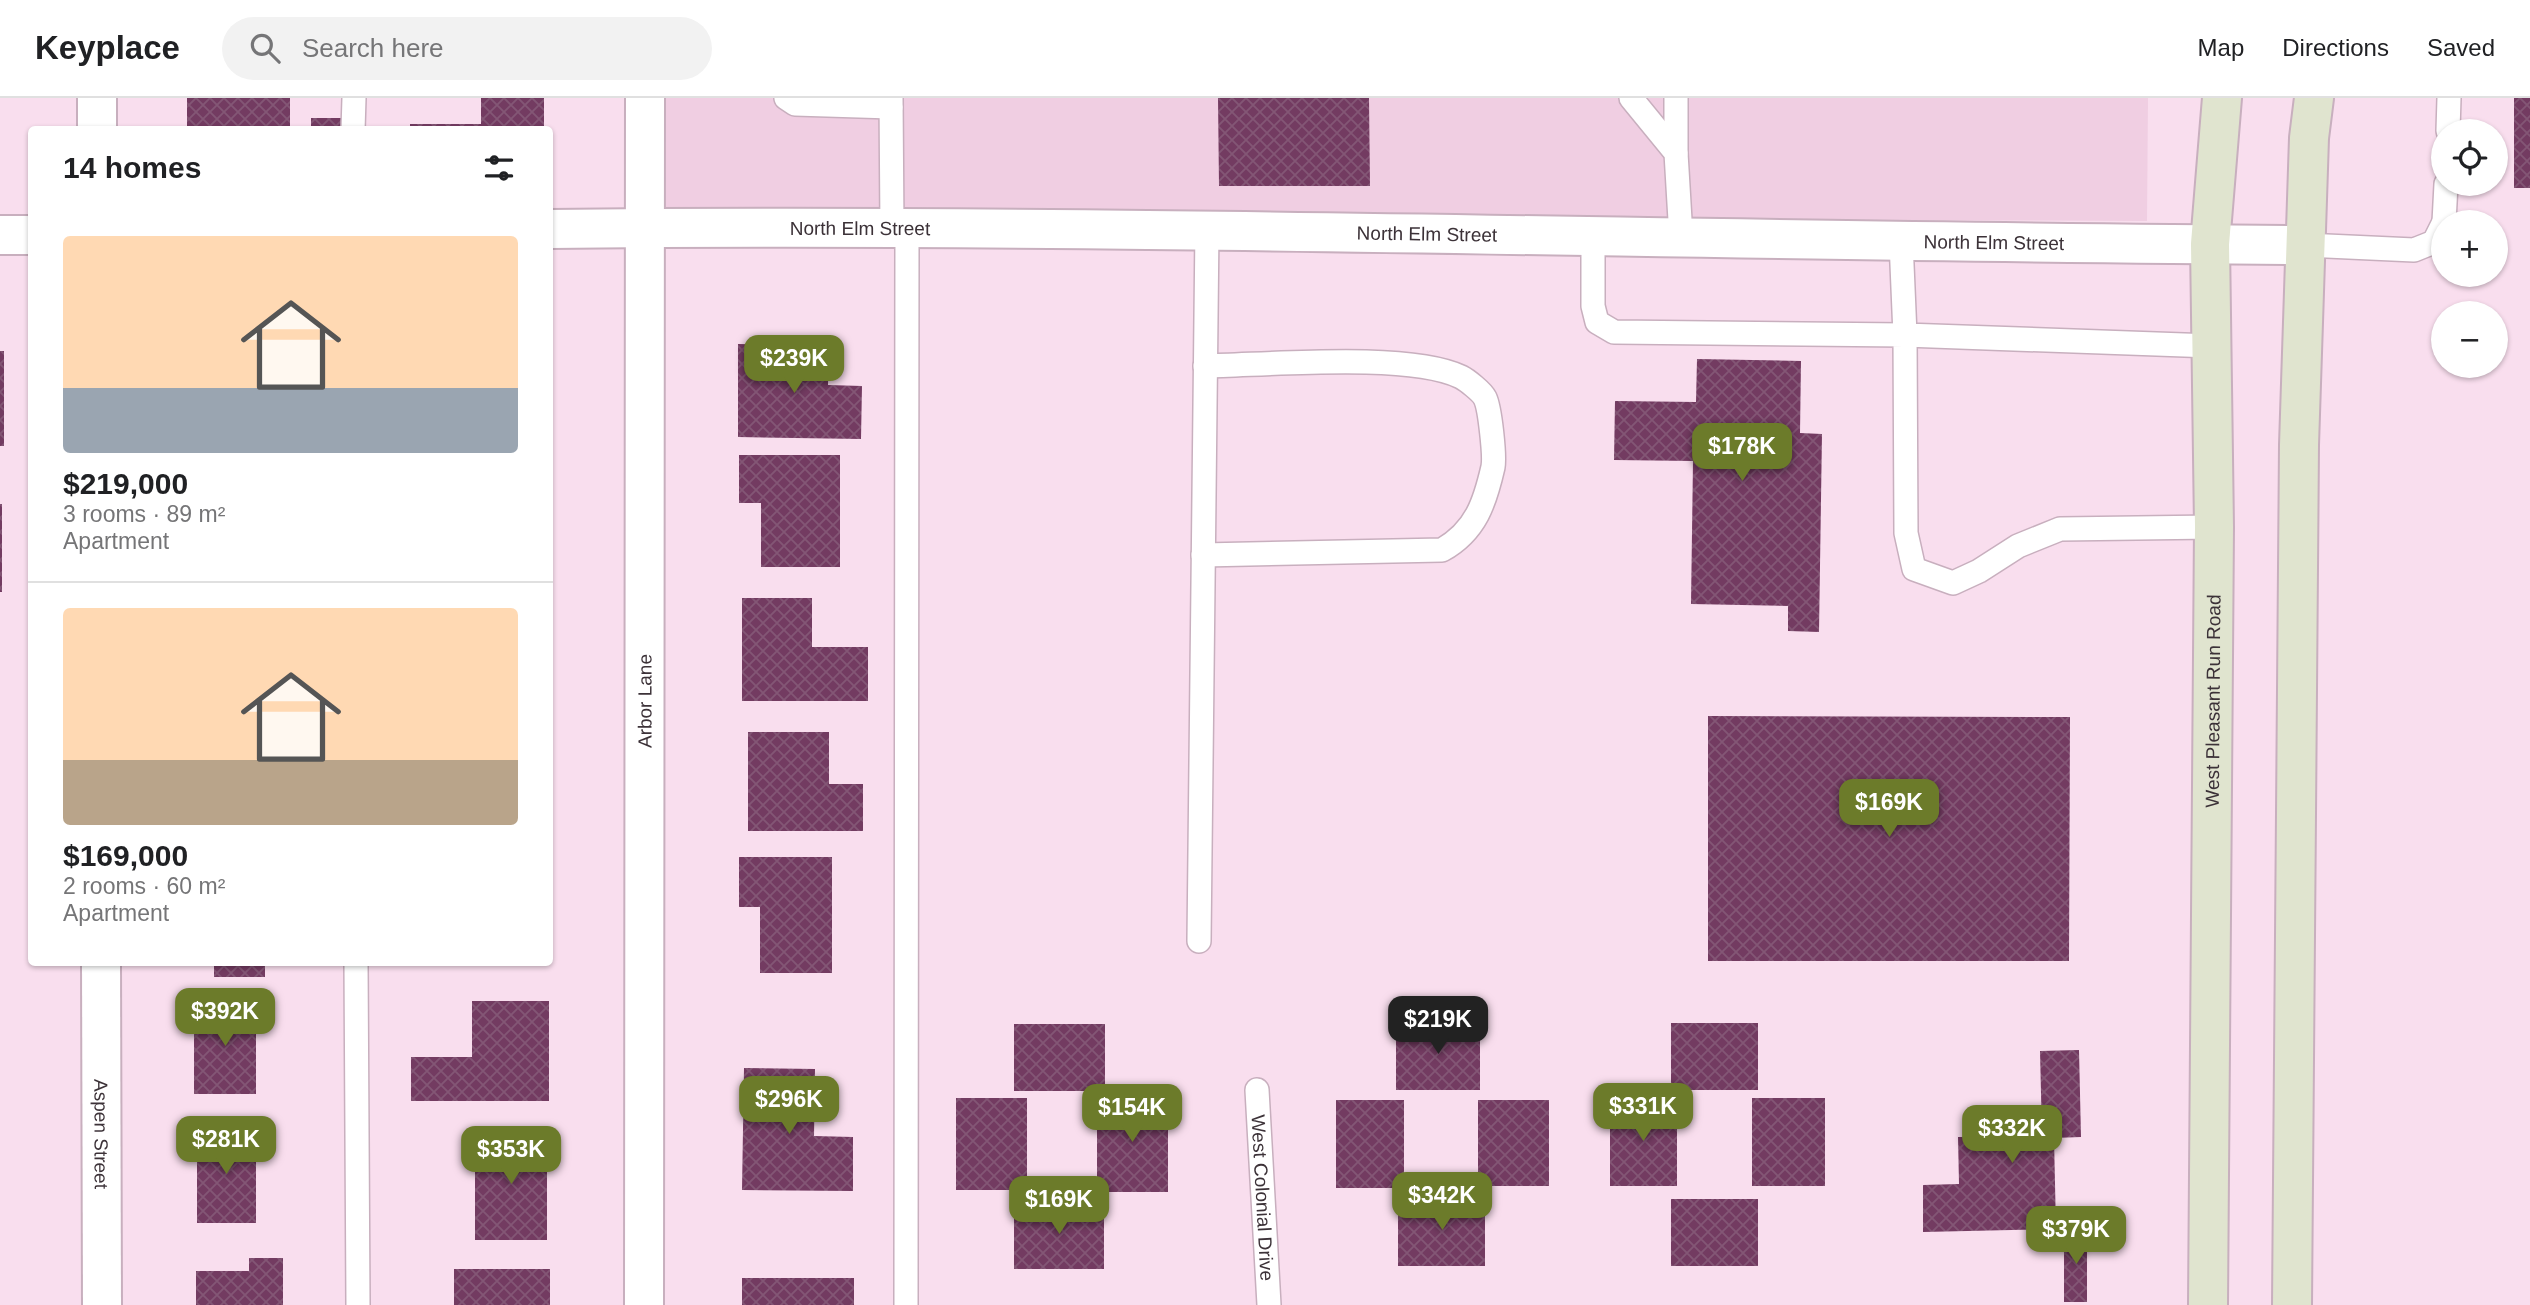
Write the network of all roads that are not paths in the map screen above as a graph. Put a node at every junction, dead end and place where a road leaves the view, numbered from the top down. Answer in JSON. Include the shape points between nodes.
{"nodes":[{"id":1,"x":97,"y":98,"type":"edge"},
{"id":2,"x":354,"y":98,"type":"edge"},
{"id":3,"x":645,"y":98,"type":"edge"},
{"id":4,"x":786,"y":98,"type":"edge"},
{"id":5,"x":1631,"y":98,"type":"edge"},
{"id":6,"x":1676,"y":98,"type":"edge"},
{"id":7,"x":2222,"y":98,"type":"edge"},
{"id":8,"x":2314,"y":98,"type":"edge"},
{"id":9,"x":2449,"y":98,"type":"edge"},
{"id":10,"x":891,"y":103,"type":"edge"},
{"id":11,"x":2448,"y":119,"type":"edge"},
{"id":12,"x":97,"y":126,"type":"edge"},
{"id":13,"x":354,"y":126,"type":"edge"},
{"id":14,"x":1676,"y":153,"type":"junction"},
{"id":15,"x":644,"y":228,"type":"junction"},
{"id":16,"x":900,"y":228,"type":"junction"},
{"id":17,"x":1207,"y":228,"type":"junction"},
{"id":18,"x":553,"y":229,"type":"edge"},
{"id":19,"x":0,"y":235,"type":"edge"},
{"id":20,"x":28,"y":235,"type":"edge"},
{"id":21,"x":1593,"y":235,"type":"junction"},
{"id":22,"x":1681,"y":237,"type":"junction"},
{"id":23,"x":1901,"y":241,"type":"junction"},
{"id":24,"x":2431,"y":243,"type":"edge"},
{"id":25,"x":2210,"y":244,"type":"junction"},
{"id":26,"x":2305,"y":245,"type":"junction"},
{"id":27,"x":1905,"y":335,"type":"junction"},
{"id":28,"x":2211,"y":346,"type":"junction"},
{"id":29,"x":1205,"y":366,"type":"junction"},
{"id":30,"x":2214,"y":527,"type":"junction"},
{"id":31,"x":1203,"y":555,"type":"junction"},
{"id":32,"x":1199,"y":941,"type":"dead end"},
{"id":33,"x":101,"y":966,"type":"edge"},
{"id":34,"x":356,"y":966,"type":"edge"},
{"id":35,"x":1257,"y":1090,"type":"dead end"},
{"id":36,"x":102,"y":1305,"type":"edge"},
{"id":37,"x":358,"y":1305,"type":"edge"},
{"id":38,"x":644,"y":1305,"type":"edge"},
{"id":39,"x":906,"y":1305,"type":"edge"},
{"id":40,"x":1269,"y":1305,"type":"edge"},
{"id":41,"x":2208,"y":1305,"type":"edge"},
{"id":42,"x":2292,"y":1305,"type":"edge"}],
"edges":[{"from":1,"to":12,"type":"street"},
{"from":2,"to":13,"type":"lane"},
{"from":3,"to":15,"type":"street","name":"Arbor Lane"},
{"from":4,"to":10,"type":"lane","via":[[795,104]]},
{"from":5,"to":14,"type":"lane"},
{"from":6,"to":14,"type":"lane"},
{"from":7,"to":25,"type":"main road","name":"West Pleasant Run Road"},
{"from":8,"to":26,"type":"main road"},
{"from":9,"to":11,"type":"lane"},
{"from":10,"to":16,"type":"lane"},
{"from":14,"to":22,"type":"lane"},
{"from":15,"to":16,"type":"street","name":"North Elm Street"},
{"from":15,"to":18,"type":"street","name":"North Elm Street"},
{"from":15,"to":38,"type":"street","name":"Arbor Lane"},
{"from":16,"to":17,"type":"street","name":"North Elm Street"},
{"from":16,"to":39,"type":"lane"},
{"from":17,"to":21,"type":"street","name":"North Elm Street"},
{"from":17,"to":29,"type":"lane"},
{"from":19,"to":20,"type":"street"},
{"from":21,"to":22,"type":"street","name":"North Elm Street"},
{"from":21,"to":27,"type":"lane","via":[[1593,306],[1597,322],[1614,332]]},
{"from":22,"to":23,"type":"street","name":"North Elm Street"},
{"from":23,"to":25,"type":"street","name":"North Elm Street"},
{"from":23,"to":27,"type":"lane"},
{"from":24,"to":26,"type":"lane","via":[[2414,250]]},
{"from":25,"to":26,"type":"street","name":"North Elm Street"},
{"from":25,"to":28,"type":"main road","name":"West Pleasant Run Road"},
{"from":26,"to":42,"type":"main road","via":[[2298,510]]},
{"from":27,"to":28,"type":"lane"},
{"from":27,"to":30,"type":"lane","via":[[1906,533],[1913,569],[1953,583],[2018,546],[2060,529]]},
{"from":28,"to":30,"type":"main road","name":"West Pleasant Run Road"},
{"from":29,"to":31,"type":"lane"},
{"from":29,"to":31,"type":"lane","via":[[1423,366],[1462,378],[1485,398],[1494,460],[1487,497],[1474,523],[1442,550]]},
{"from":30,"to":41,"type":"main road","name":"West Pleasant Run Road"},
{"from":31,"to":32,"type":"lane"},
{"from":33,"to":36,"type":"street","name":"Aspen Street"},
{"from":34,"to":37,"type":"lane"},
{"from":35,"to":40,"type":"lane","name":"West Colonial Drive"}]}
